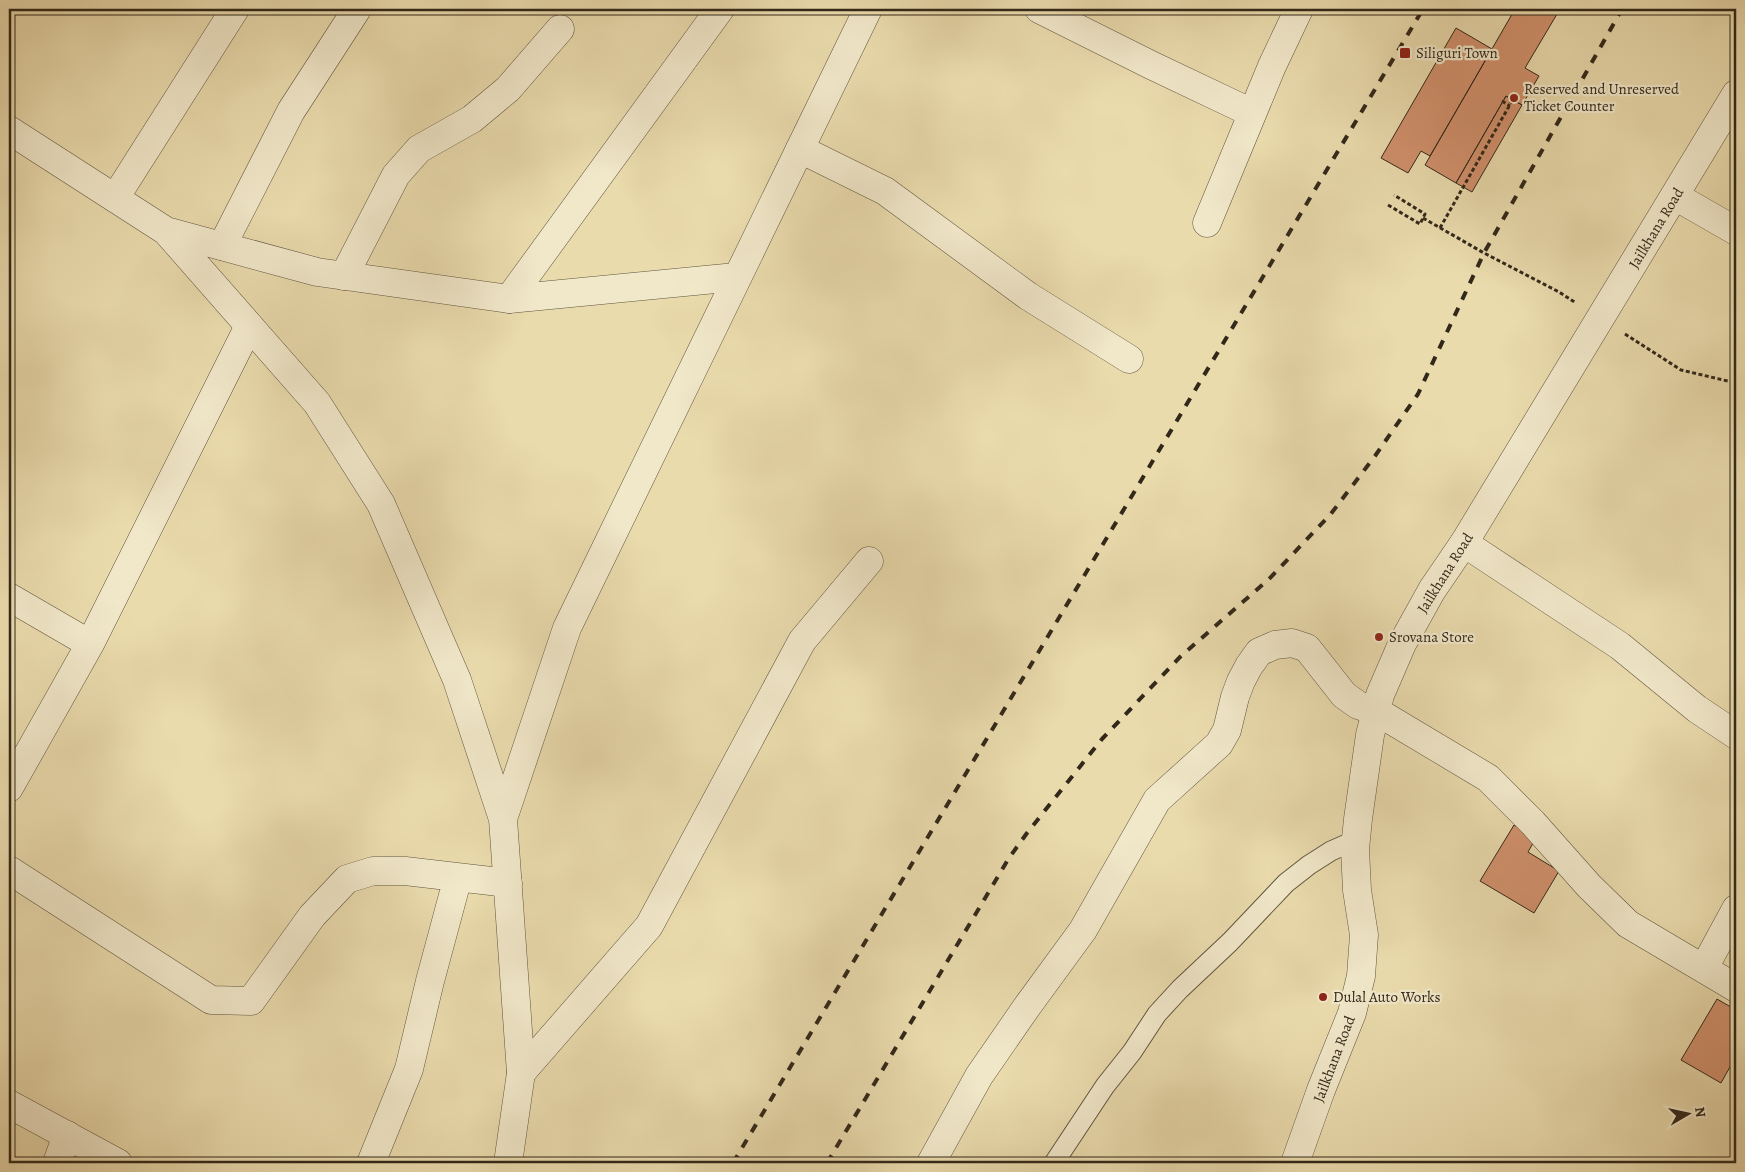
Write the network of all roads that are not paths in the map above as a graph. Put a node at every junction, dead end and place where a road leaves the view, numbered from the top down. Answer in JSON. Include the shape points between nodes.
{"nodes":[{"id":1,"x":234,"y":9,"type":"edge"},
{"id":2,"x":357,"y":9,"type":"edge"},
{"id":3,"x":720,"y":9,"type":"edge"},
{"id":4,"x":868,"y":9,"type":"edge"},
{"id":5,"x":1039,"y":9,"type":"edge"},
{"id":6,"x":1299,"y":9,"type":"edge"},
{"id":7,"x":560,"y":30,"type":"dead end"},
{"id":8,"x":1736,"y":94,"type":"edge"},
{"id":9,"x":1252,"y":113,"type":"junction"},
{"id":10,"x":9,"y":130,"type":"edge"},
{"id":11,"x":800,"y":149,"type":"junction"},
{"id":12,"x":1675,"y":196,"type":"junction"},
{"id":13,"x":115,"y":198,"type":"junction"},
{"id":14,"x":1207,"y":223,"type":"dead end"},
{"id":15,"x":166,"y":230,"type":"junction"},
{"id":16,"x":1736,"y":231,"type":"edge"},
{"id":17,"x":222,"y":246,"type":"junction"},
{"id":18,"x":344,"y":276,"type":"junction"},
{"id":19,"x":736,"y":277,"type":"junction"},
{"id":20,"x":509,"y":299,"type":"junction"},
{"id":21,"x":249,"y":326,"type":"junction"},
{"id":22,"x":1129,"y":359,"type":"dead end"},
{"id":23,"x":1464,"y":543,"type":"junction"},
{"id":24,"x":869,"y":561,"type":"dead end"},
{"id":25,"x":9,"y":597,"type":"edge"},
{"id":26,"x":90,"y":644,"type":"junction"},
{"id":27,"x":1376,"y":711,"type":"junction"},
{"id":28,"x":1736,"y":736,"type":"edge"},
{"id":29,"x":9,"y":788,"type":"edge"},
{"id":30,"x":503,"y":819,"type":"junction"},
{"id":31,"x":1356,"y":840,"type":"junction"},
{"id":32,"x":9,"y":870,"type":"edge"},
{"id":33,"x":458,"y":877,"type":"junction"},
{"id":34,"x":508,"y":882,"type":"junction"},
{"id":35,"x":1736,"y":909,"type":"edge"},
{"id":36,"x":1704,"y":968,"type":"junction"},
{"id":37,"x":1736,"y":988,"type":"edge"},
{"id":38,"x":521,"y":1073,"type":"junction"},
{"id":39,"x":9,"y":1104,"type":"edge"},
{"id":40,"x":66,"y":1135,"type":"junction"},
{"id":41,"x":57,"y":1163,"type":"edge"},
{"id":42,"x":118,"y":1163,"type":"edge"},
{"id":43,"x":371,"y":1163,"type":"edge"},
{"id":44,"x":508,"y":1163,"type":"edge"},
{"id":45,"x":931,"y":1163,"type":"edge"},
{"id":46,"x":1054,"y":1163,"type":"edge"},
{"id":47,"x":1295,"y":1163,"type":"edge"}],
"edges":[{"from":1,"to":13,"type":"street"},
{"from":2,"to":17,"type":"street","via":[[291,111]]},
{"from":3,"to":20,"type":"street"},
{"from":4,"to":11,"type":"street"},
{"from":5,"to":9,"type":"street"},
{"from":6,"to":9,"type":"street"},
{"from":7,"to":18,"type":"street","via":[[508,89],[472,119],[419,149],[402,168]]},
{"from":8,"to":12,"type":"street","name":"Jailkhana Road"},
{"from":9,"to":14,"type":"street"},
{"from":10,"to":13,"type":"street"},
{"from":11,"to":19,"type":"street"},
{"from":11,"to":22,"type":"street","via":[[885,191],[1028,296]]},
{"from":12,"to":16,"type":"street"},
{"from":12,"to":23,"type":"street","name":"Jailkhana Road"},
{"from":13,"to":15,"type":"street"},
{"from":15,"to":17,"type":"street"},
{"from":15,"to":21,"type":"street"},
{"from":17,"to":18,"type":"street","via":[[317,272]]},
{"from":18,"to":20,"type":"street"},
{"from":19,"to":20,"type":"street"},
{"from":19,"to":30,"type":"street","via":[[567,628]]},
{"from":21,"to":26,"type":"street"},
{"from":21,"to":30,"type":"street","via":[[317,403],[381,504],[457,680]]},
{"from":23,"to":27,"type":"street","name":"Jailkhana Road","via":[[1432,590],[1402,644]]},
{"from":23,"to":28,"type":"street","via":[[1620,646],[1697,709]]},
{"from":24,"to":38,"type":"street","via":[[802,641],[649,926]]},
{"from":25,"to":26,"type":"street"},
{"from":26,"to":29,"type":"street"},
{"from":27,"to":31,"type":"street","name":"Jailkhana Road"},
{"from":27,"to":36,"type":"street","via":[[1488,778],[1628,924]]},
{"from":27,"to":45,"type":"street","via":[[1344,696],[1307,648],[1292,643],[1275,645],[1259,652],[1241,682],[1227,730],[1219,744],[1157,800],[1082,930],[979,1076]]},
{"from":30,"to":34,"type":"street"},
{"from":31,"to":46,"type":"lane","via":[[1331,851],[1286,883],[1180,989],[1157,1014]]},
{"from":31,"to":47,"type":"street","name":"Jailkhana Road","via":[[1357,890],[1364,935],[1361,976],[1352,1013]]},
{"from":32,"to":33,"type":"street","via":[[211,1000],[251,1001],[312,916],[347,879],[373,870]]},
{"from":33,"to":34,"type":"street"},
{"from":33,"to":43,"type":"street","via":[[409,1069]]},
{"from":34,"to":38,"type":"street"},
{"from":35,"to":36,"type":"street"},
{"from":36,"to":37,"type":"street"},
{"from":38,"to":44,"type":"street"},
{"from":39,"to":40,"type":"street"},
{"from":40,"to":41,"type":"street"},
{"from":40,"to":42,"type":"street"}]}
